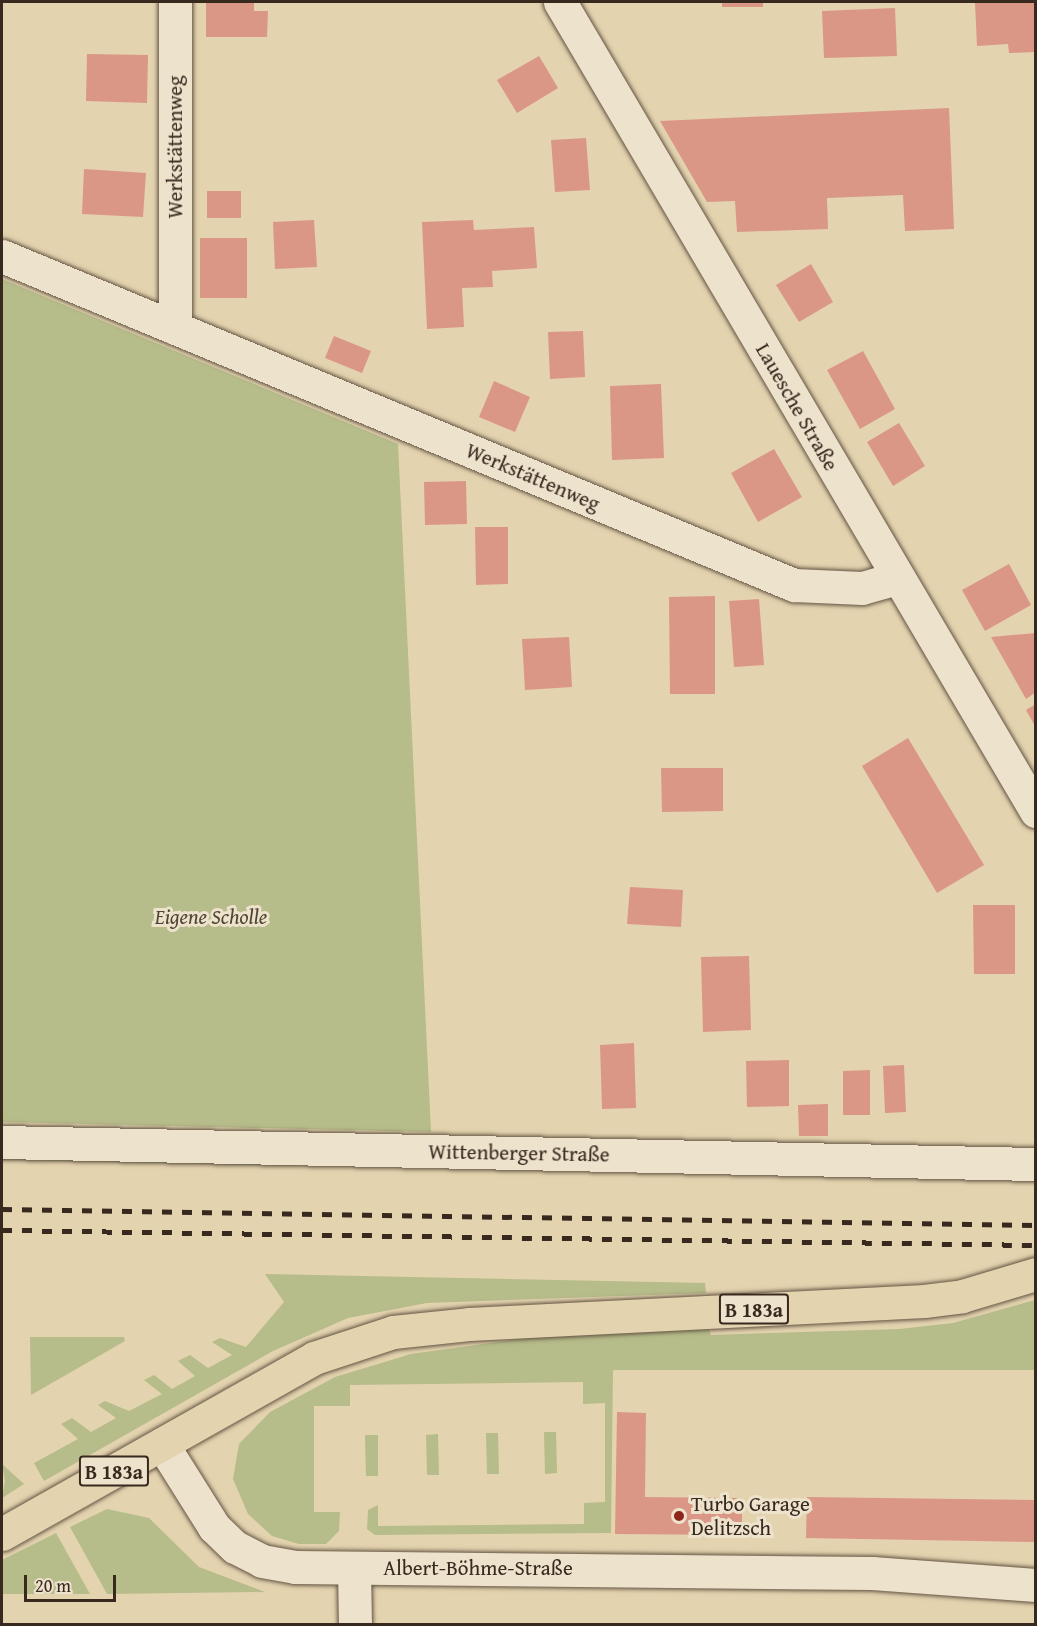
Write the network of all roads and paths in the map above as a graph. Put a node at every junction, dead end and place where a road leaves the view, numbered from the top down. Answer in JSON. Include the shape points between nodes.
{"nodes":[{"id":1,"x":175,"y":2,"type":"edge"},
{"id":2,"x":560,"y":2,"type":"edge"},
{"id":3,"x":2,"y":256,"type":"edge"},
{"id":4,"x":175,"y":328,"type":"junction"},
{"id":5,"x":898,"y":578,"type":"junction"},
{"id":6,"x":1035,"y":811,"type":"edge"},
{"id":7,"x":2,"y":1142,"type":"edge"},
{"id":8,"x":1035,"y":1164,"type":"edge"},
{"id":9,"x":1035,"y":1274,"type":"edge"},
{"id":10,"x":162,"y":1444,"type":"junction"},
{"id":11,"x":2,"y":1534,"type":"edge"},
{"id":12,"x":354,"y":1568,"type":"junction"},
{"id":13,"x":1035,"y":1585,"type":"edge"},
{"id":14,"x":355,"y":1624,"type":"edge"}],
"edges":[{"from":1,"to":4,"type":"street","name":"Werkstättenweg"},
{"from":2,"to":5,"type":"street","name":"Lauesche Straße"},
{"from":3,"to":4,"type":"street","name":"Werkstättenweg"},
{"from":4,"to":5,"type":"street","name":"Werkstättenweg","via":[[794,585],[862,588]]},
{"from":5,"to":6,"type":"street","name":"Lauesche Straße"},
{"from":7,"to":8,"type":"street","name":"Wittenberger Straße"},
{"from":9,"to":10,"type":"main road","number":"B 183a","via":[[973,1293],[924,1301],[469,1323],[393,1332],[314,1358]]},
{"from":10,"to":11,"type":"main road","number":"B 183a"},
{"from":10,"to":12,"type":"street","name":"Albert-Böhme-Straße","via":[[214,1527],[234,1547],[262,1561],[295,1567]]},
{"from":12,"to":13,"type":"street","name":"Albert-Böhme-Straße","via":[[544,1566],[681,1573],[872,1573]]},
{"from":12,"to":14,"type":"street"}]}
